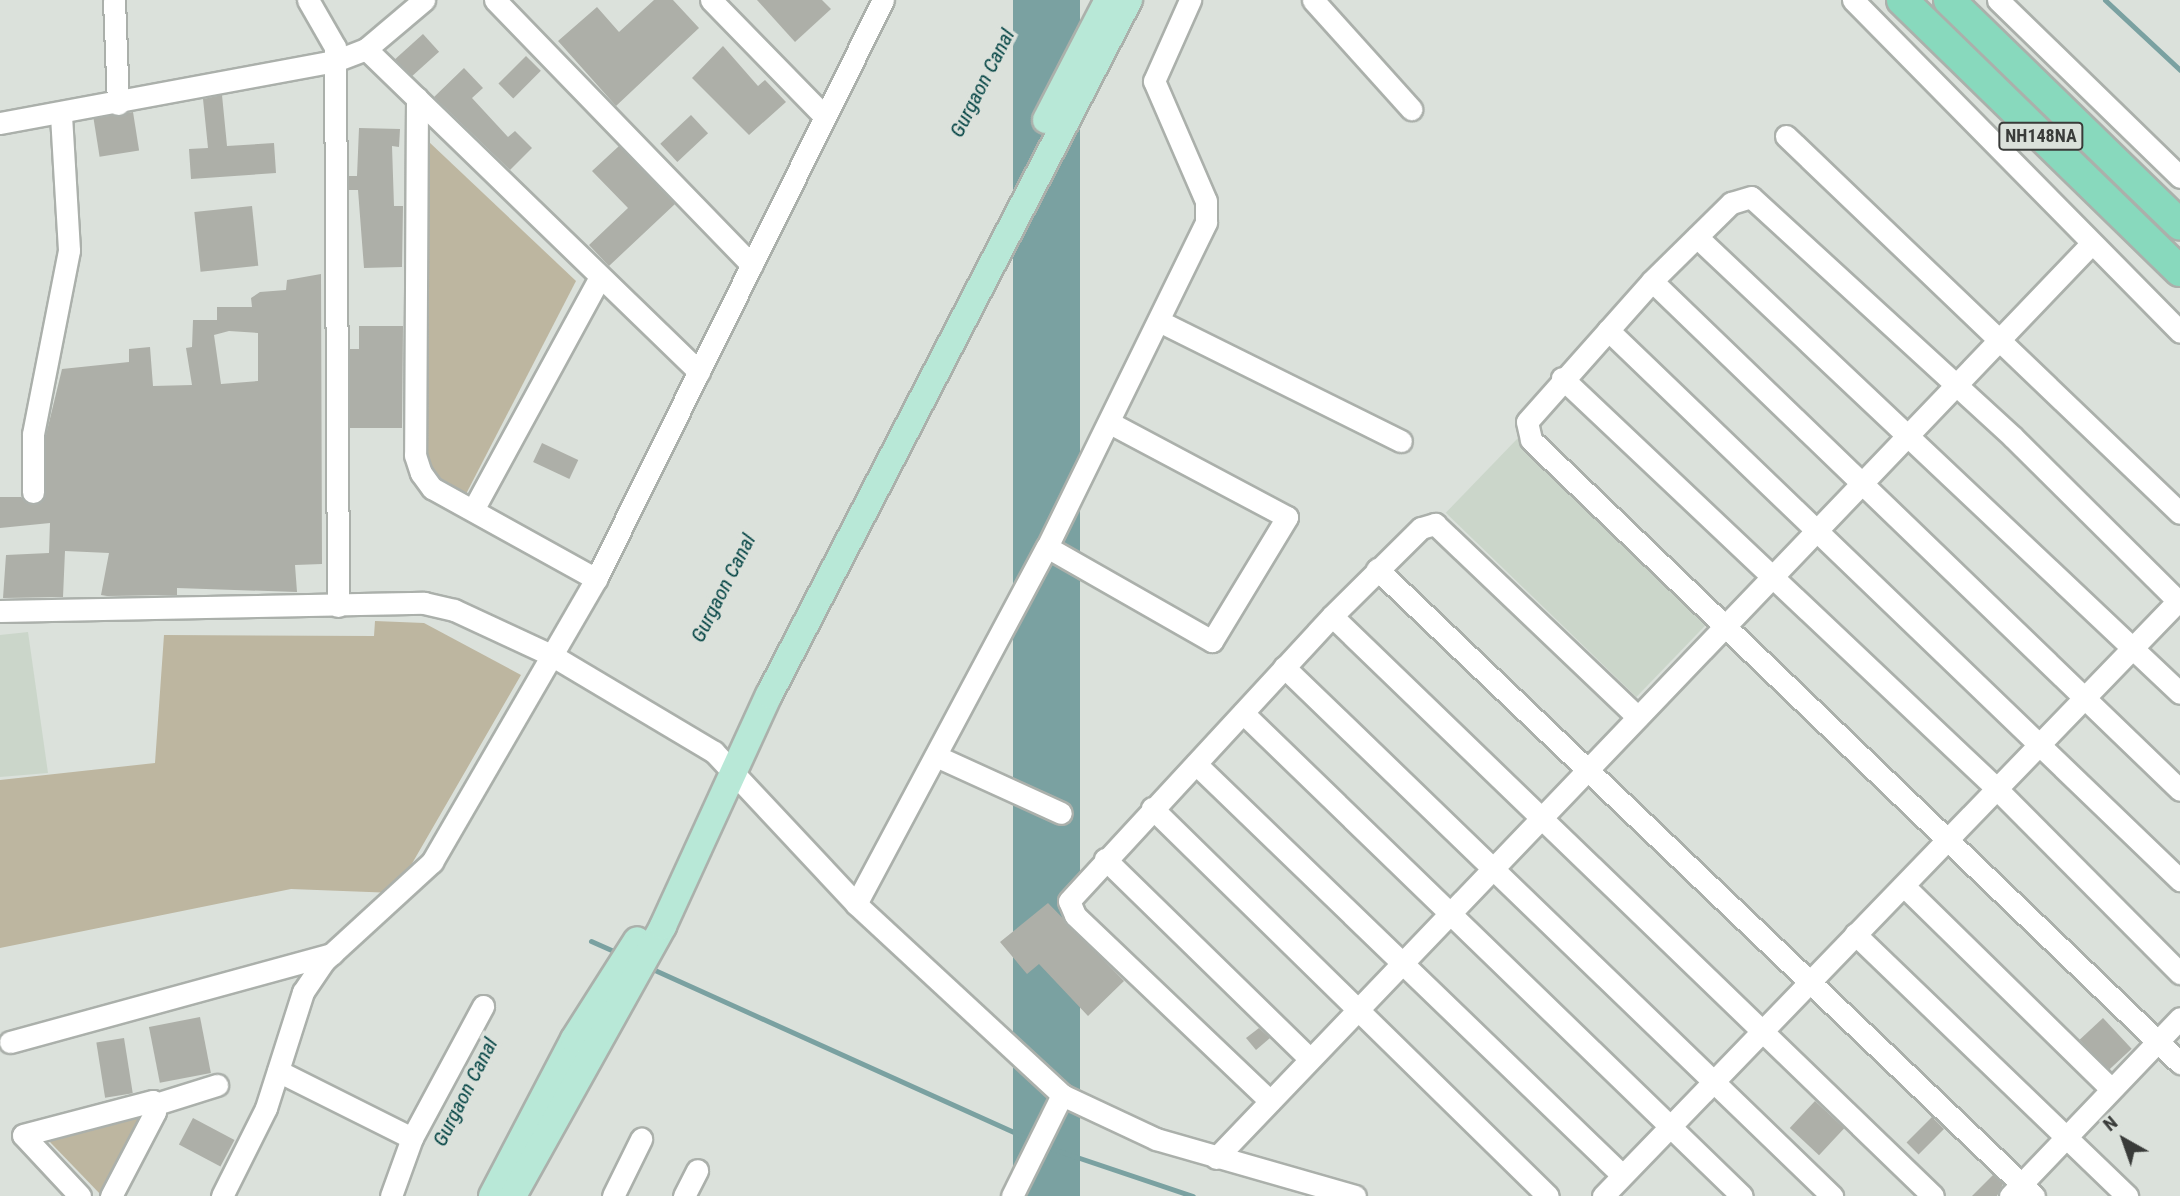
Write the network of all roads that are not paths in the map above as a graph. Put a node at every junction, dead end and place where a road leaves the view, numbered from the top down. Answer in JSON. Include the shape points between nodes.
{"nodes":[{"id":1,"x":114,"y":0,"type":"edge"},
{"id":2,"x":308,"y":0,"type":"edge"},
{"id":3,"x":424,"y":0,"type":"edge"},
{"id":4,"x":495,"y":0,"type":"edge"},
{"id":5,"x":711,"y":0,"type":"edge"},
{"id":6,"x":883,"y":0,"type":"edge"},
{"id":7,"x":1108,"y":0,"type":"edge"},
{"id":8,"x":1129,"y":0,"type":"edge"},
{"id":9,"x":1190,"y":0,"type":"edge"},
{"id":10,"x":1313,"y":0,"type":"edge"},
{"id":11,"x":1853,"y":0,"type":"edge"},
{"id":12,"x":1902,"y":0,"type":"edge"},
{"id":13,"x":1949,"y":0,"type":"edge"},
{"id":14,"x":1998,"y":0,"type":"edge"},
{"id":15,"x":366,"y":49,"type":"junction"},
{"id":16,"x":335,"y":61,"type":"junction"},
{"id":17,"x":417,"y":98,"type":"junction"},
{"id":18,"x":118,"y":104,"type":"junction"},
{"id":19,"x":1411,"y":109,"type":"dead end"},
{"id":20,"x":61,"y":114,"type":"junction"},
{"id":21,"x":825,"y":117,"type":"junction"},
{"id":22,"x":0,"y":123,"type":"edge"},
{"id":23,"x":1786,"y":136,"type":"dead end"},
{"id":24,"x":2180,"y":177,"type":"edge"},
{"id":25,"x":2180,"y":225,"type":"edge"},
{"id":26,"x":1697,"y":237,"type":"junction"},
{"id":27,"x":2091,"y":244,"type":"junction"},
{"id":28,"x":752,"y":265,"type":"junction"},
{"id":29,"x":2180,"y":271,"type":"edge"},
{"id":30,"x":600,"y":277,"type":"junction"},
{"id":31,"x":1652,"y":281,"type":"junction"},
{"id":32,"x":1159,"y":321,"type":"junction"},
{"id":33,"x":1608,"y":330,"type":"junction"},
{"id":34,"x":2180,"y":332,"type":"edge"},
{"id":35,"x":2000,"y":341,"type":"junction"},
{"id":36,"x":699,"y":372,"type":"junction"},
{"id":37,"x":1562,"y":378,"type":"junction"},
{"id":38,"x":1956,"y":386,"type":"junction"},
{"id":39,"x":1110,"y":422,"type":"junction"},
{"id":40,"x":1907,"y":437,"type":"junction"},
{"id":41,"x":1401,"y":441,"type":"dead end"},
{"id":42,"x":1860,"y":485,"type":"junction"},
{"id":43,"x":33,"y":492,"type":"dead end"},
{"id":44,"x":473,"y":510,"type":"junction"},
{"id":45,"x":2180,"y":513,"type":"edge"},
{"id":46,"x":1817,"y":530,"type":"junction"},
{"id":47,"x":1047,"y":547,"type":"junction"},
{"id":48,"x":1377,"y":569,"type":"junction"},
{"id":49,"x":1772,"y":578,"type":"junction"},
{"id":50,"x":596,"y":579,"type":"junction"},
{"id":51,"x":2179,"y":601,"type":"edge"},
{"id":52,"x":338,"y":606,"type":"junction"},
{"id":53,"x":0,"y":611,"type":"edge"},
{"id":54,"x":1332,"y":616,"type":"junction"},
{"id":55,"x":1724,"y":627,"type":"junction"},
{"id":56,"x":2133,"y":648,"type":"junction"},
{"id":57,"x":552,"y":656,"type":"junction"},
{"id":58,"x":1284,"y":667,"type":"junction"},
{"id":59,"x":2180,"y":693,"type":"edge"},
{"id":60,"x":2083,"y":699,"type":"junction"},
{"id":61,"x":1243,"y":713,"type":"junction"},
{"id":62,"x":1638,"y":717,"type":"junction"},
{"id":63,"x":2040,"y":745,"type":"junction"},
{"id":64,"x":936,"y":756,"type":"junction"},
{"id":65,"x":721,"y":759,"type":"junction"},
{"id":66,"x":1196,"y":764,"type":"junction"},
{"id":67,"x":1588,"y":769,"type":"junction"},
{"id":68,"x":1996,"y":788,"type":"junction"},
{"id":69,"x":2180,"y":790,"type":"edge"},
{"id":70,"x":1152,"y":808,"type":"junction"},
{"id":71,"x":1061,"y":813,"type":"dead end"},
{"id":72,"x":1542,"y":817,"type":"junction"},
{"id":73,"x":1947,"y":841,"type":"junction"},
{"id":74,"x":1105,"y":859,"type":"junction"},
{"id":75,"x":1495,"y":866,"type":"junction"},
{"id":76,"x":2180,"y":880,"type":"edge"},
{"id":77,"x":1903,"y":886,"type":"junction"},
{"id":78,"x":856,"y":904,"type":"junction"},
{"id":79,"x":1449,"y":914,"type":"junction"},
{"id":80,"x":1855,"y":934,"type":"junction"},
{"id":81,"x":332,"y":954,"type":"junction"},
{"id":82,"x":1403,"y":962,"type":"junction"},
{"id":83,"x":2180,"y":973,"type":"edge"},
{"id":84,"x":1811,"y":980,"type":"junction"},
{"id":85,"x":621,"y":987,"type":"junction"},
{"id":86,"x":483,"y":1006,"type":"dead end"},
{"id":87,"x":1361,"y":1006,"type":"junction"},
{"id":88,"x":2180,"y":1018,"type":"edge"},
{"id":89,"x":1763,"y":1032,"type":"junction"},
{"id":90,"x":2158,"y":1041,"type":"junction"},
{"id":91,"x":10,"y":1042,"type":"dead end"},
{"id":92,"x":1310,"y":1059,"type":"junction"},
{"id":93,"x":2180,"y":1063,"type":"edge"},
{"id":94,"x":278,"y":1071,"type":"junction"},
{"id":95,"x":1716,"y":1079,"type":"junction"},
{"id":96,"x":218,"y":1085,"type":"dead end"},
{"id":97,"x":2111,"y":1089,"type":"junction"},
{"id":98,"x":1062,"y":1095,"type":"junction"},
{"id":99,"x":1270,"y":1101,"type":"junction"},
{"id":100,"x":156,"y":1104,"type":"junction"},
{"id":101,"x":1669,"y":1125,"type":"junction"},
{"id":102,"x":412,"y":1138,"type":"junction"},
{"id":103,"x":2066,"y":1138,"type":"junction"},
{"id":104,"x":641,"y":1139,"type":"dead end"},
{"id":105,"x":1216,"y":1158,"type":"junction"},
{"id":106,"x":697,"y":1170,"type":"dead end"},
{"id":107,"x":1622,"y":1175,"type":"junction"},
{"id":108,"x":2022,"y":1192,"type":"edge"},
{"id":109,"x":80,"y":1196,"type":"edge"},
{"id":110,"x":111,"y":1196,"type":"edge"},
{"id":111,"x":222,"y":1196,"type":"edge"},
{"id":112,"x":391,"y":1196,"type":"edge"},
{"id":113,"x":492,"y":1196,"type":"edge"},
{"id":114,"x":513,"y":1196,"type":"edge"},
{"id":115,"x":613,"y":1196,"type":"edge"},
{"id":116,"x":684,"y":1196,"type":"edge"},
{"id":117,"x":1012,"y":1196,"type":"edge"},
{"id":118,"x":1355,"y":1196,"type":"edge"},
{"id":119,"x":1548,"y":1196,"type":"edge"},
{"id":120,"x":1603,"y":1196,"type":"edge"},
{"id":121,"x":1742,"y":1196,"type":"edge"},
{"id":122,"x":1832,"y":1196,"type":"edge"},
{"id":123,"x":1933,"y":1196,"type":"edge"},
{"id":124,"x":2127,"y":1196,"type":"edge"}],
"edges":[{"from":1,"to":18,"type":"street"},
{"from":2,"to":16,"type":"street","via":[[333,37]]},
{"from":3,"to":15,"type":"street"},
{"from":4,"to":28,"type":"street"},
{"from":5,"to":21,"type":"street"},
{"from":6,"to":21,"type":"street"},
{"from":7,"to":65,"type":"main road"},
{"from":8,"to":65,"type":"main road"},
{"from":9,"to":32,"type":"street","via":[[1154,81],[1208,212]]},
{"from":10,"to":19,"type":"street"},
{"from":11,"to":27,"type":"street"},
{"from":12,"to":29,"type":"highway","number":"NH148NA"},
{"from":13,"to":25,"type":"highway","number":"NH148NA"},
{"from":14,"to":24,"type":"street"},
{"from":15,"to":16,"type":"street"},
{"from":15,"to":17,"type":"street"},
{"from":16,"to":18,"type":"street"},
{"from":16,"to":52,"type":"street"},
{"from":17,"to":30,"type":"street"},
{"from":17,"to":44,"type":"street","via":[[415,455],[432,488]]},
{"from":18,"to":20,"type":"street"},
{"from":20,"to":22,"type":"street"},
{"from":20,"to":43,"type":"street","via":[[69,250],[33,434]]},
{"from":21,"to":28,"type":"street"},
{"from":23,"to":35,"type":"street"},
{"from":26,"to":31,"type":"street"},
{"from":26,"to":38,"type":"street","via":[[1731,203],[1757,199]]},
{"from":26,"to":40,"type":"street"},
{"from":27,"to":34,"type":"street"},
{"from":27,"to":35,"type":"street"},
{"from":28,"to":36,"type":"street"},
{"from":30,"to":36,"type":"street"},
{"from":30,"to":44,"type":"street"},
{"from":31,"to":33,"type":"street"},
{"from":31,"to":42,"type":"street"},
{"from":32,"to":39,"type":"street"},
{"from":32,"to":41,"type":"street"},
{"from":33,"to":37,"type":"street"},
{"from":33,"to":46,"type":"street"},
{"from":35,"to":38,"type":"street"},
{"from":35,"to":45,"type":"street"},
{"from":36,"to":50,"type":"street"},
{"from":37,"to":49,"type":"street"},
{"from":37,"to":55,"type":"street","via":[[1527,422],[1527,434]]},
{"from":38,"to":40,"type":"street"},
{"from":38,"to":51,"type":"street"},
{"from":39,"to":47,"type":"street"},
{"from":39,"to":47,"type":"street","via":[[1287,517],[1212,641]]},
{"from":40,"to":42,"type":"street"},
{"from":40,"to":56,"type":"street"},
{"from":42,"to":46,"type":"street"},
{"from":42,"to":60,"type":"street"},
{"from":44,"to":50,"type":"street"},
{"from":46,"to":49,"type":"street"},
{"from":46,"to":63,"type":"street"},
{"from":47,"to":64,"type":"street"},
{"from":48,"to":54,"type":"street"},
{"from":48,"to":62,"type":"street","via":[[1421,528],[1436,524]]},
{"from":48,"to":67,"type":"street"},
{"from":49,"to":55,"type":"street"},
{"from":49,"to":68,"type":"street"},
{"from":50,"to":57,"type":"street"},
{"from":51,"to":56,"type":"street"},
{"from":52,"to":53,"type":"street"},
{"from":52,"to":57,"type":"street","via":[[424,603],[454,610]]},
{"from":54,"to":58,"type":"street"},
{"from":54,"to":72,"type":"street"},
{"from":55,"to":62,"type":"street"},
{"from":55,"to":73,"type":"street"},
{"from":56,"to":59,"type":"street"},
{"from":56,"to":60,"type":"street"},
{"from":57,"to":65,"type":"street"},
{"from":57,"to":81,"type":"street","via":[[424,873]]},
{"from":58,"to":61,"type":"street"},
{"from":58,"to":75,"type":"street"},
{"from":60,"to":63,"type":"street"},
{"from":60,"to":69,"type":"street"},
{"from":61,"to":66,"type":"street"},
{"from":61,"to":79,"type":"street"},
{"from":62,"to":67,"type":"street"},
{"from":63,"to":68,"type":"street"},
{"from":63,"to":76,"type":"street"},
{"from":64,"to":71,"type":"street"},
{"from":64,"to":78,"type":"street"},
{"from":65,"to":78,"type":"street"},
{"from":65,"to":85,"type":"main road","via":[[656,923]]},
{"from":66,"to":70,"type":"street"},
{"from":66,"to":82,"type":"street"},
{"from":67,"to":72,"type":"street"},
{"from":67,"to":84,"type":"street"},
{"from":68,"to":73,"type":"street"},
{"from":68,"to":83,"type":"street"},
{"from":70,"to":74,"type":"street"},
{"from":70,"to":87,"type":"street"},
{"from":72,"to":75,"type":"street"},
{"from":72,"to":89,"type":"street"},
{"from":73,"to":77,"type":"street"},
{"from":73,"to":90,"type":"street"},
{"from":74,"to":92,"type":"street"},
{"from":74,"to":99,"type":"street","via":[[1071,895],[1075,915]]},
{"from":75,"to":79,"type":"street"},
{"from":75,"to":95,"type":"street"},
{"from":77,"to":80,"type":"street"},
{"from":77,"to":97,"type":"street"},
{"from":78,"to":98,"type":"street"},
{"from":79,"to":82,"type":"street"},
{"from":79,"to":101,"type":"street"},
{"from":80,"to":84,"type":"street"},
{"from":80,"to":103,"type":"street"},
{"from":81,"to":91,"type":"street"},
{"from":81,"to":94,"type":"street","via":[[303,992]]},
{"from":82,"to":87,"type":"street"},
{"from":82,"to":107,"type":"street"},
{"from":84,"to":89,"type":"street"},
{"from":84,"to":108,"type":"street"},
{"from":85,"to":113,"type":"main road","via":[[560,1064]]},
{"from":85,"to":114,"type":"main road"},
{"from":86,"to":102,"type":"street"},
{"from":87,"to":92,"type":"street"},
{"from":87,"to":119,"type":"street"},
{"from":88,"to":90,"type":"street"},
{"from":89,"to":95,"type":"street"},
{"from":89,"to":123,"type":"street"},
{"from":90,"to":93,"type":"street"},
{"from":90,"to":97,"type":"street"},
{"from":92,"to":99,"type":"street"},
{"from":94,"to":102,"type":"street"},
{"from":94,"to":111,"type":"street"},
{"from":95,"to":101,"type":"street"},
{"from":95,"to":122,"type":"street"},
{"from":96,"to":100,"type":"street"},
{"from":97,"to":103,"type":"street"},
{"from":98,"to":105,"type":"street","via":[[1124,1127]]},
{"from":98,"to":117,"type":"street"},
{"from":99,"to":105,"type":"street"},
{"from":100,"to":109,"type":"street","via":[[149,1100],[23,1135]]},
{"from":100,"to":110,"type":"street"},
{"from":101,"to":107,"type":"street"},
{"from":101,"to":121,"type":"street"},
{"from":102,"to":112,"type":"street"},
{"from":103,"to":108,"type":"street"},
{"from":103,"to":124,"type":"street"},
{"from":104,"to":115,"type":"street"},
{"from":105,"to":118,"type":"street"},
{"from":106,"to":116,"type":"street"},
{"from":107,"to":120,"type":"street"}]}
